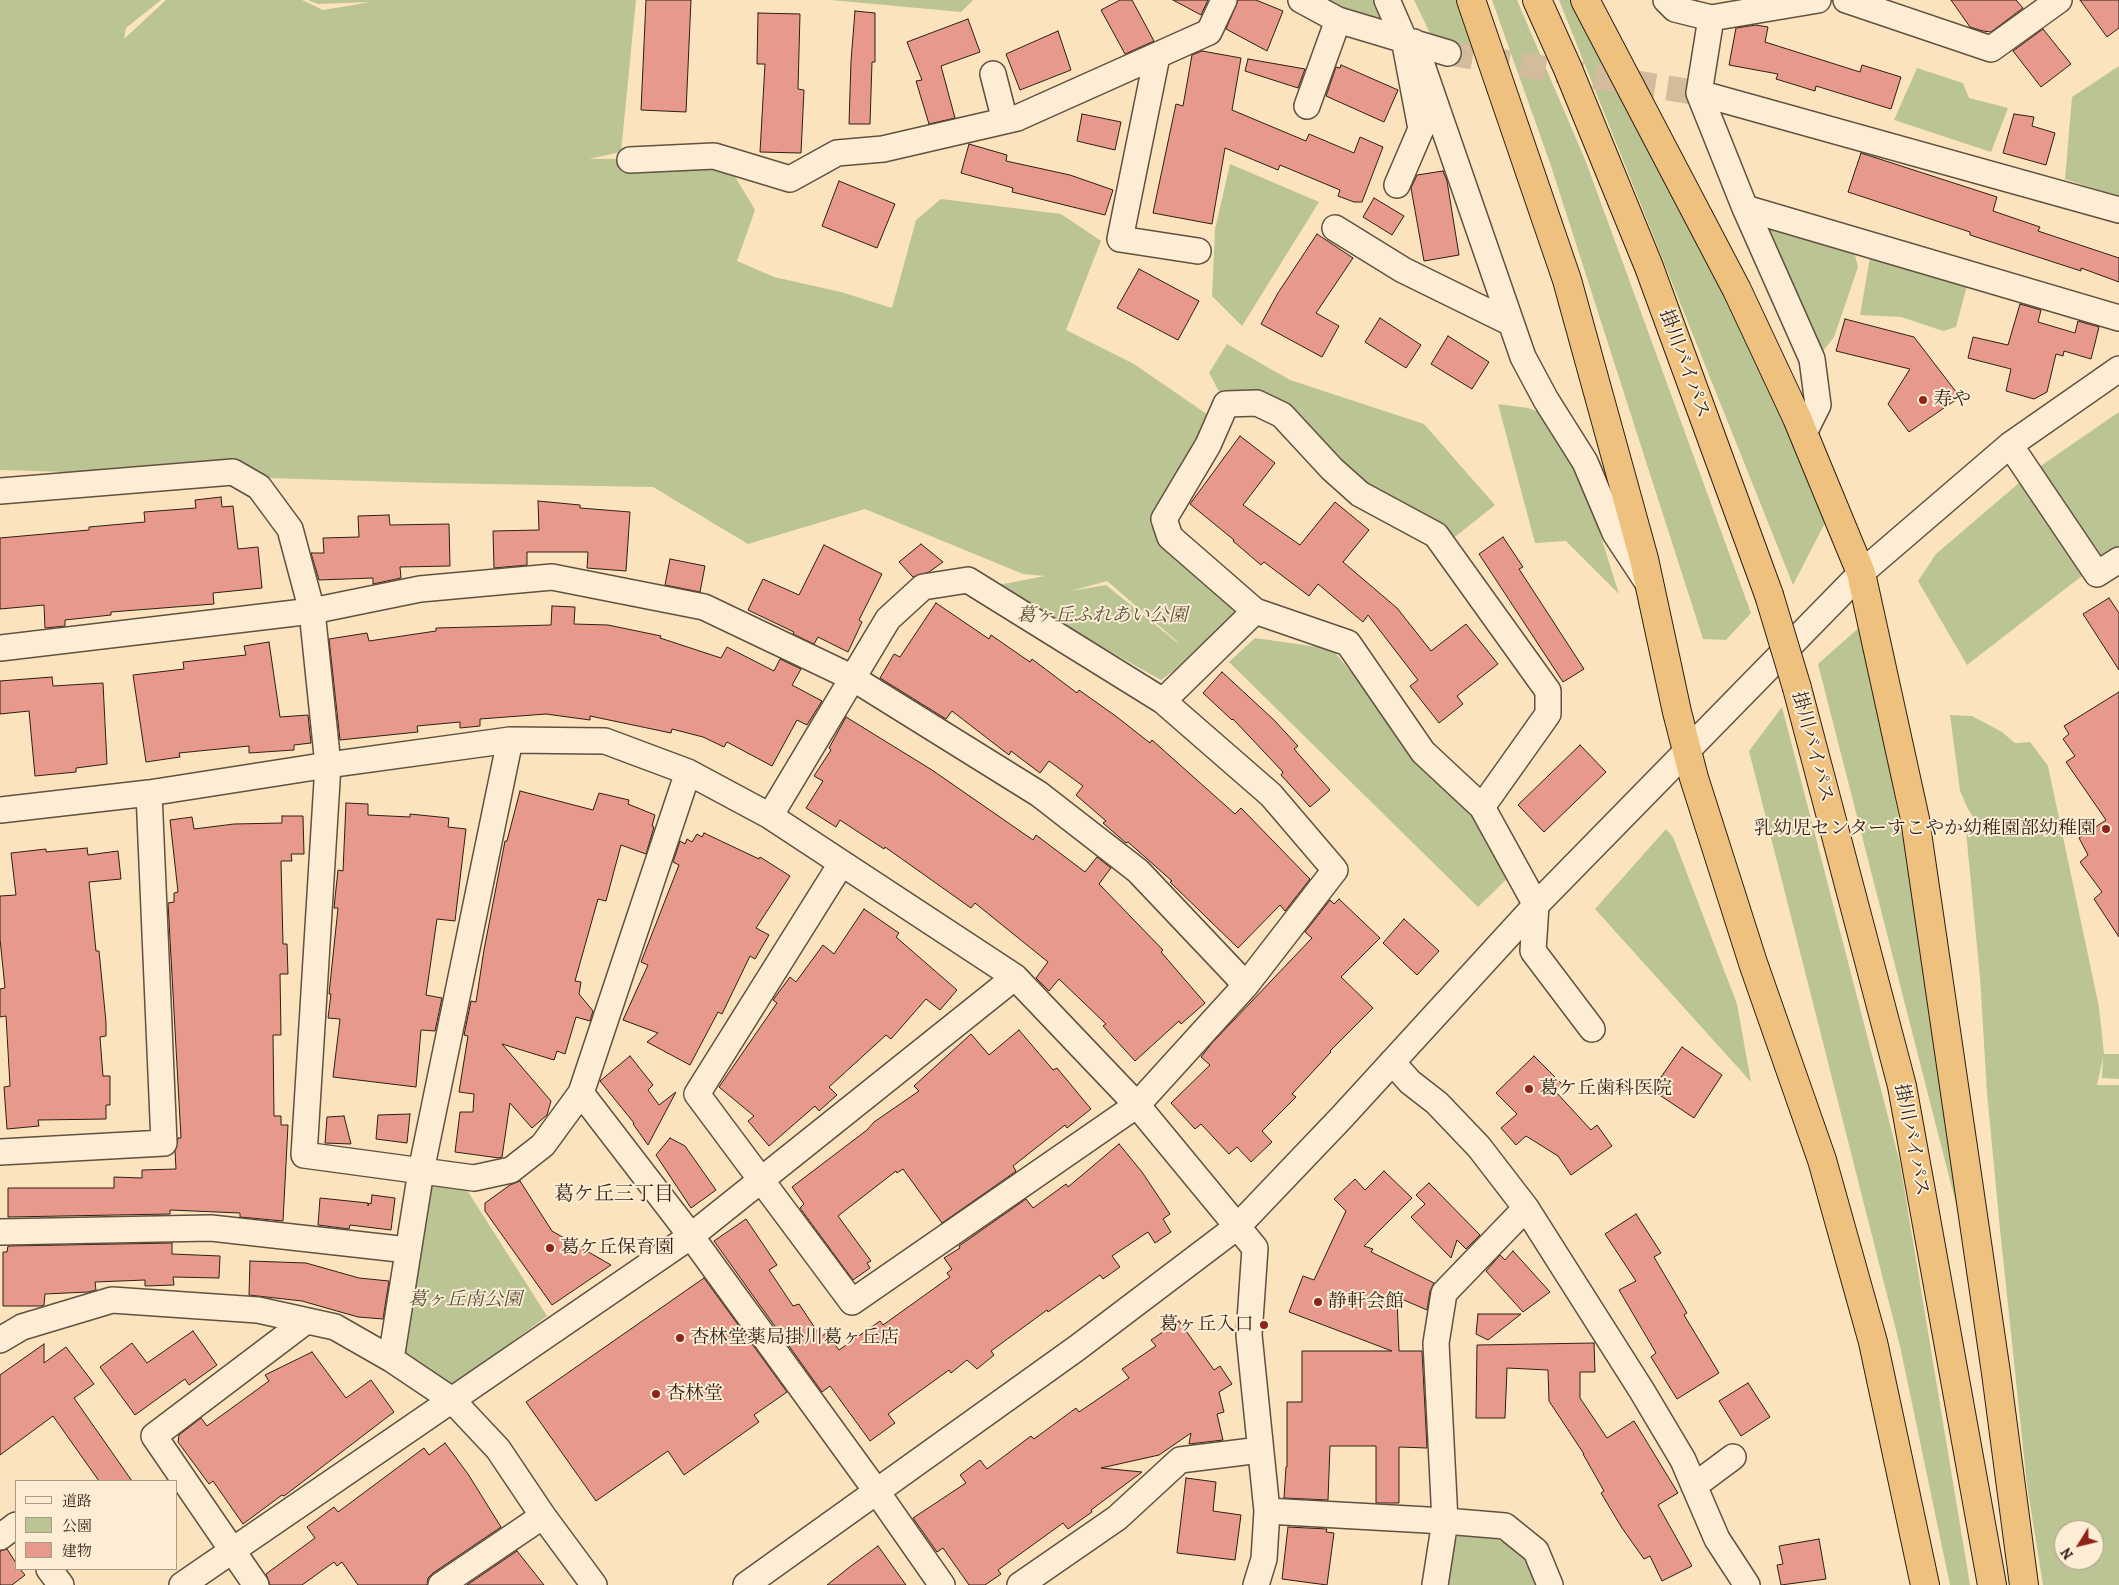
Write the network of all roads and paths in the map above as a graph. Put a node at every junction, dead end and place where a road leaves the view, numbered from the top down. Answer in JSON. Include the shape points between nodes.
{"nodes":[{"id":1,"x":1224,"y":0,"type":"edge"},
{"id":2,"x":1301,"y":0,"type":"edge"},
{"id":3,"x":1387,"y":0,"type":"edge"},
{"id":4,"x":1471,"y":0,"type":"edge"},
{"id":5,"x":1537,"y":0,"type":"edge"},
{"id":6,"x":1585,"y":0,"type":"edge"},
{"id":7,"x":1666,"y":0,"type":"edge"},
{"id":8,"x":1818,"y":0,"type":"edge"},
{"id":9,"x":1846,"y":0,"type":"edge"},
{"id":10,"x":2059,"y":0,"type":"edge"},
{"id":11,"x":1711,"y":18,"type":"junction"},
{"id":12,"x":1338,"y":20,"type":"junction"},
{"id":13,"x":1408,"y":41,"type":"junction"},
{"id":14,"x":1448,"y":53,"type":"tunnel mouth"},
{"id":15,"x":1157,"y":56,"type":"junction"},
{"id":16,"x":993,"y":74,"type":"dead end"},
{"id":17,"x":1699,"y":94,"type":"junction"},
{"id":18,"x":1308,"y":106,"type":"dead end"},
{"id":19,"x":1005,"y":120,"type":"junction"},
{"id":20,"x":630,"y":160,"type":"dead end"},
{"id":21,"x":1397,"y":185,"type":"dead end"},
{"id":22,"x":1745,"y":208,"type":"junction"},
{"id":23,"x":2119,"y":210,"type":"edge"},
{"id":24,"x":1335,"y":228,"type":"dead end"},
{"id":25,"x":1198,"y":251,"type":"dead end"},
{"id":26,"x":2119,"y":318,"type":"edge"},
{"id":27,"x":1511,"y":324,"type":"junction"},
{"id":28,"x":2119,"y":368,"type":"edge"},
{"id":29,"x":1804,"y":433,"type":"junction"},
{"id":30,"x":2010,"y":445,"type":"junction"},
{"id":31,"x":0,"y":491,"type":"edge"},
{"id":32,"x":2119,"y":560,"type":"edge"},
{"id":33,"x":1861,"y":573,"type":"junction"},
{"id":34,"x":1652,"y":590,"type":"junction"},
{"id":35,"x":1256,"y":611,"type":"junction"},
{"id":36,"x":312,"y":612,"type":"junction"},
{"id":37,"x":0,"y":648,"type":"edge"},
{"id":38,"x":851,"y":678,"type":"junction"},
{"id":39,"x":1163,"y":701,"type":"junction"},
{"id":40,"x":510,"y":740,"type":"junction"},
{"id":41,"x":1687,"y":751,"type":"junction"},
{"id":42,"x":328,"y":765,"type":"junction"},
{"id":43,"x":688,"y":772,"type":"junction"},
{"id":44,"x":149,"y":793,"type":"junction"},
{"id":45,"x":1482,"y":807,"type":"junction"},
{"id":46,"x":0,"y":810,"type":"edge"},
{"id":47,"x":770,"y":816,"type":"junction"},
{"id":48,"x":841,"y":864,"type":"junction"},
{"id":49,"x":1536,"y":905,"type":"junction"},
{"id":50,"x":1015,"y":977,"type":"junction"},
{"id":51,"x":1246,"y":985,"type":"junction"},
{"id":52,"x":1592,"y":1029,"type":"dead end"},
{"id":53,"x":1392,"y":1062,"type":"junction"},
{"id":54,"x":580,"y":1093,"type":"junction"},
{"id":55,"x":1137,"y":1105,"type":"junction"},
{"id":56,"x":0,"y":1152,"type":"edge"},
{"id":57,"x":421,"y":1171,"type":"junction"},
{"id":58,"x":762,"y":1181,"type":"junction"},
{"id":59,"x":1526,"y":1208,"type":"junction"},
{"id":60,"x":1238,"y":1226,"type":"junction"},
{"id":61,"x":0,"y":1232,"type":"edge"},
{"id":62,"x":691,"y":1236,"type":"junction"},
{"id":63,"x":408,"y":1250,"type":"junction"},
{"id":64,"x":306,"y":1321,"type":"junction"},
{"id":65,"x":0,"y":1334,"type":"edge"},
{"id":66,"x":0,"y":1340,"type":"edge"},
{"id":67,"x":390,"y":1360,"type":"junction"},
{"id":68,"x":452,"y":1400,"type":"junction"},
{"id":69,"x":1260,"y":1450,"type":"junction"},
{"id":70,"x":1733,"y":1457,"type":"dead end"},
{"id":71,"x":1694,"y":1486,"type":"junction"},
{"id":72,"x":877,"y":1492,"type":"junction"},
{"id":73,"x":1267,"y":1511,"type":"junction"},
{"id":74,"x":543,"y":1516,"type":"junction"},
{"id":75,"x":1445,"y":1521,"type":"junction"},
{"id":76,"x":15,"y":1527,"type":"edge"},
{"id":77,"x":0,"y":1537,"type":"edge"},
{"id":78,"x":233,"y":1550,"type":"junction"},
{"id":79,"x":51,"y":1570,"type":"edge"},
{"id":80,"x":61,"y":1585,"type":"edge"},
{"id":81,"x":182,"y":1585,"type":"edge"},
{"id":82,"x":256,"y":1585,"type":"edge"},
{"id":83,"x":441,"y":1585,"type":"edge"},
{"id":84,"x":594,"y":1585,"type":"edge"},
{"id":85,"x":746,"y":1585,"type":"edge"},
{"id":86,"x":942,"y":1585,"type":"edge"},
{"id":87,"x":1020,"y":1585,"type":"edge"},
{"id":88,"x":1256,"y":1585,"type":"edge"},
{"id":89,"x":1434,"y":1585,"type":"edge"},
{"id":90,"x":1550,"y":1585,"type":"edge"},
{"id":91,"x":1746,"y":1585,"type":"edge"},
{"id":92,"x":1925,"y":1585,"type":"edge"},
{"id":93,"x":1992,"y":1585,"type":"edge"},
{"id":94,"x":2024,"y":1585,"type":"edge"}],
"edges":[{"from":1,"to":15,"type":"street","via":[[1209,32]]},
{"from":2,"to":12,"type":"street"},
{"from":3,"to":13,"type":"street"},
{"from":4,"to":34,"type":"highway","via":[[1568,280]]},
{"from":5,"to":93,"type":"highway","name":"掛川バイパス","bridge":true,"via":[[1649,267],[1769,595],[1797,688],[1902,1086]]},
{"from":6,"to":29,"type":"highway","via":[[1737,290]]},
{"from":7,"to":11,"type":"street","via":[[1674,9]]},
{"from":8,"to":11,"type":"street"},
{"from":9,"to":10,"type":"street","via":[[1991,49]]},
{"from":11,"to":17,"type":"street"},
{"from":12,"to":13,"type":"street"},
{"from":12,"to":18,"type":"street"},
{"from":13,"to":14,"type":"street"},
{"from":13,"to":21,"type":"street","via":[[1421,129]]},
{"from":13,"to":27,"type":"street"},
{"from":15,"to":19,"type":"street","via":[[1017,118]]},
{"from":15,"to":25,"type":"street","via":[[1120,239]]},
{"from":16,"to":19,"type":"street"},
{"from":17,"to":22,"type":"street"},
{"from":17,"to":23,"type":"street"},
{"from":19,"to":20,"type":"street","via":[[883,148],[837,153],[790,179],[714,156]]},
{"from":22,"to":26,"type":"street"},
{"from":22,"to":29,"type":"street","via":[[1812,360],[1818,405]]},
{"from":24,"to":27,"type":"street","via":[[1403,270]]},
{"from":27,"to":34,"type":"street","via":[[1523,357],[1546,400],[1585,462],[1615,532]]},
{"from":28,"to":30,"type":"street"},
{"from":29,"to":33,"type":"highway"},
{"from":30,"to":32,"type":"street","via":[[2097,574]]},
{"from":30,"to":33,"type":"street"},
{"from":31,"to":36,"type":"street","via":[[233,472],[259,487],[290,529]]},
{"from":33,"to":41,"type":"street"},
{"from":33,"to":94,"type":"highway","via":[[1916,818]]},
{"from":34,"to":41,"type":"highway"},
{"from":35,"to":39,"type":"street"},
{"from":35,"to":45,"type":"street","via":[[1348,643],[1423,752]]},
{"from":35,"to":45,"type":"street","via":[[1170,537],[1164,519],[1208,445],[1226,404],[1257,403],[1282,416],[1360,494],[1436,535],[1548,692],[1548,714]]},
{"from":36,"to":37,"type":"street"},
{"from":36,"to":38,"type":"street","via":[[420,589],[552,577],[704,607]]},
{"from":36,"to":42,"type":"street"},
{"from":38,"to":39,"type":"street","via":[[888,618],[923,587],[968,580]]},
{"from":38,"to":47,"type":"street"},
{"from":38,"to":51,"type":"street","via":[[1039,794],[1138,871]]},
{"from":39,"to":51,"type":"street","via":[[1271,795],[1335,870]]},
{"from":40,"to":42,"type":"street"},
{"from":40,"to":43,"type":"street","via":[[605,741]]},
{"from":40,"to":57,"type":"street"},
{"from":41,"to":49,"type":"street"},
{"from":41,"to":92,"type":"highway","via":[[1753,963],[1822,1160],[1873,1342]]},
{"from":42,"to":44,"type":"street"},
{"from":42,"to":57,"type":"street","via":[[304,1155]]},
{"from":43,"to":47,"type":"street"},
{"from":43,"to":54,"type":"street"},
{"from":44,"to":46,"type":"street"},
{"from":44,"to":56,"type":"street","via":[[164,1143]]},
{"from":45,"to":49,"type":"street"},
{"from":47,"to":48,"type":"street"},
{"from":48,"to":50,"type":"street"},
{"from":48,"to":58,"type":"street","via":[[697,1094]]},
{"from":49,"to":52,"type":"street","via":[[1533,951]]},
{"from":49,"to":53,"type":"street"},
{"from":50,"to":55,"type":"street"},
{"from":50,"to":58,"type":"street"},
{"from":51,"to":55,"type":"street"},
{"from":53,"to":59,"type":"street","via":[[1478,1147]]},
{"from":53,"to":60,"type":"street"},
{"from":54,"to":57,"type":"street","via":[[543,1145],[511,1170],[474,1178]]},
{"from":54,"to":62,"type":"street"},
{"from":55,"to":58,"type":"street","via":[[852,1302]]},
{"from":55,"to":60,"type":"street"},
{"from":57,"to":63,"type":"street"},
{"from":58,"to":62,"type":"street"},
{"from":59,"to":71,"type":"street","via":[[1642,1391],[1683,1460]]},
{"from":59,"to":75,"type":"street","via":[[1444,1293],[1436,1343]]},
{"from":60,"to":69,"type":"street","via":[[1255,1248],[1249,1335]]},
{"from":60,"to":72,"type":"street"},
{"from":61,"to":63,"type":"street","via":[[212,1228]]},
{"from":62,"to":68,"type":"street"},
{"from":62,"to":72,"type":"street"},
{"from":63,"to":67,"type":"street"},
{"from":64,"to":66,"type":"street","via":[[258,1310],[112,1300],[22,1328]]},
{"from":64,"to":67,"type":"street","via":[[335,1327]]},
{"from":64,"to":78,"type":"street","via":[[154,1436]]},
{"from":65,"to":66,"type":"street"},
{"from":67,"to":68,"type":"street"},
{"from":68,"to":74,"type":"street","via":[[498,1449]]},
{"from":68,"to":78,"type":"street"},
{"from":69,"to":73,"type":"street"},
{"from":69,"to":87,"type":"street","via":[[1180,1460],[1117,1518]]},
{"from":70,"to":71,"type":"street"},
{"from":71,"to":91,"type":"street","via":[[1716,1539]]},
{"from":72,"to":85,"type":"street"},
{"from":72,"to":86,"type":"street"},
{"from":73,"to":75,"type":"street"},
{"from":73,"to":88,"type":"street","via":[[1264,1558]]},
{"from":74,"to":83,"type":"street"},
{"from":74,"to":84,"type":"street"},
{"from":75,"to":89,"type":"street"},
{"from":75,"to":90,"type":"street","via":[[1505,1526],[1536,1551]]},
{"from":76,"to":77,"type":"street"},
{"from":78,"to":81,"type":"street"},
{"from":78,"to":82,"type":"street"},
{"from":79,"to":80,"type":"street"}]}
